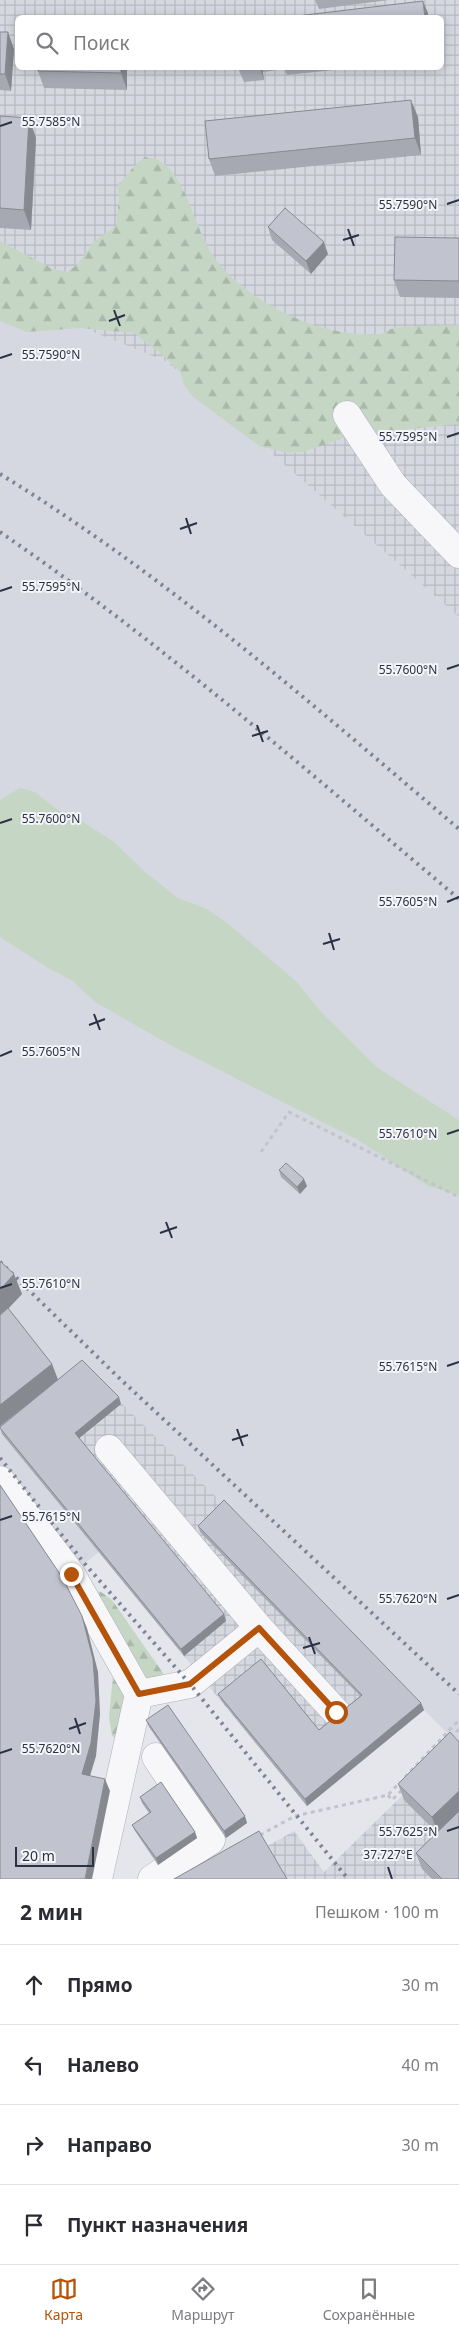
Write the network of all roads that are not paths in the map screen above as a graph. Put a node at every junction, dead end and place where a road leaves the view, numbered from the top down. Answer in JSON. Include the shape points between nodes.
{"nodes":[{"id":1,"x":347,"y":416,"type":"dead end"},
{"id":2,"x":459,"y":554,"type":"edge"},
{"id":3,"x":109,"y":1449,"type":"dead end"},
{"id":4,"x":0,"y":1480,"type":"edge"},
{"id":5,"x":259,"y":1628,"type":"junction"},
{"id":6,"x":139,"y":1694,"type":"junction"},
{"id":7,"x":336,"y":1712,"type":"dead end"},
{"id":8,"x":156,"y":1757,"type":"dead end"},
{"id":9,"x":98,"y":1879,"type":"edge"},
{"id":10,"x":152,"y":1879,"type":"edge"}],
"edges":[{"from":1,"to":2,"type":"lane","via":[[392,485]]},
{"from":3,"to":5,"type":"lane"},
{"from":4,"to":6,"type":"lane","via":[[71,1574]]},
{"from":5,"to":6,"type":"lane","via":[[190,1684]]},
{"from":5,"to":7,"type":"lane"},
{"from":6,"to":9,"type":"lane"},
{"from":8,"to":10,"type":"lane","via":[[211,1840]]}]}
